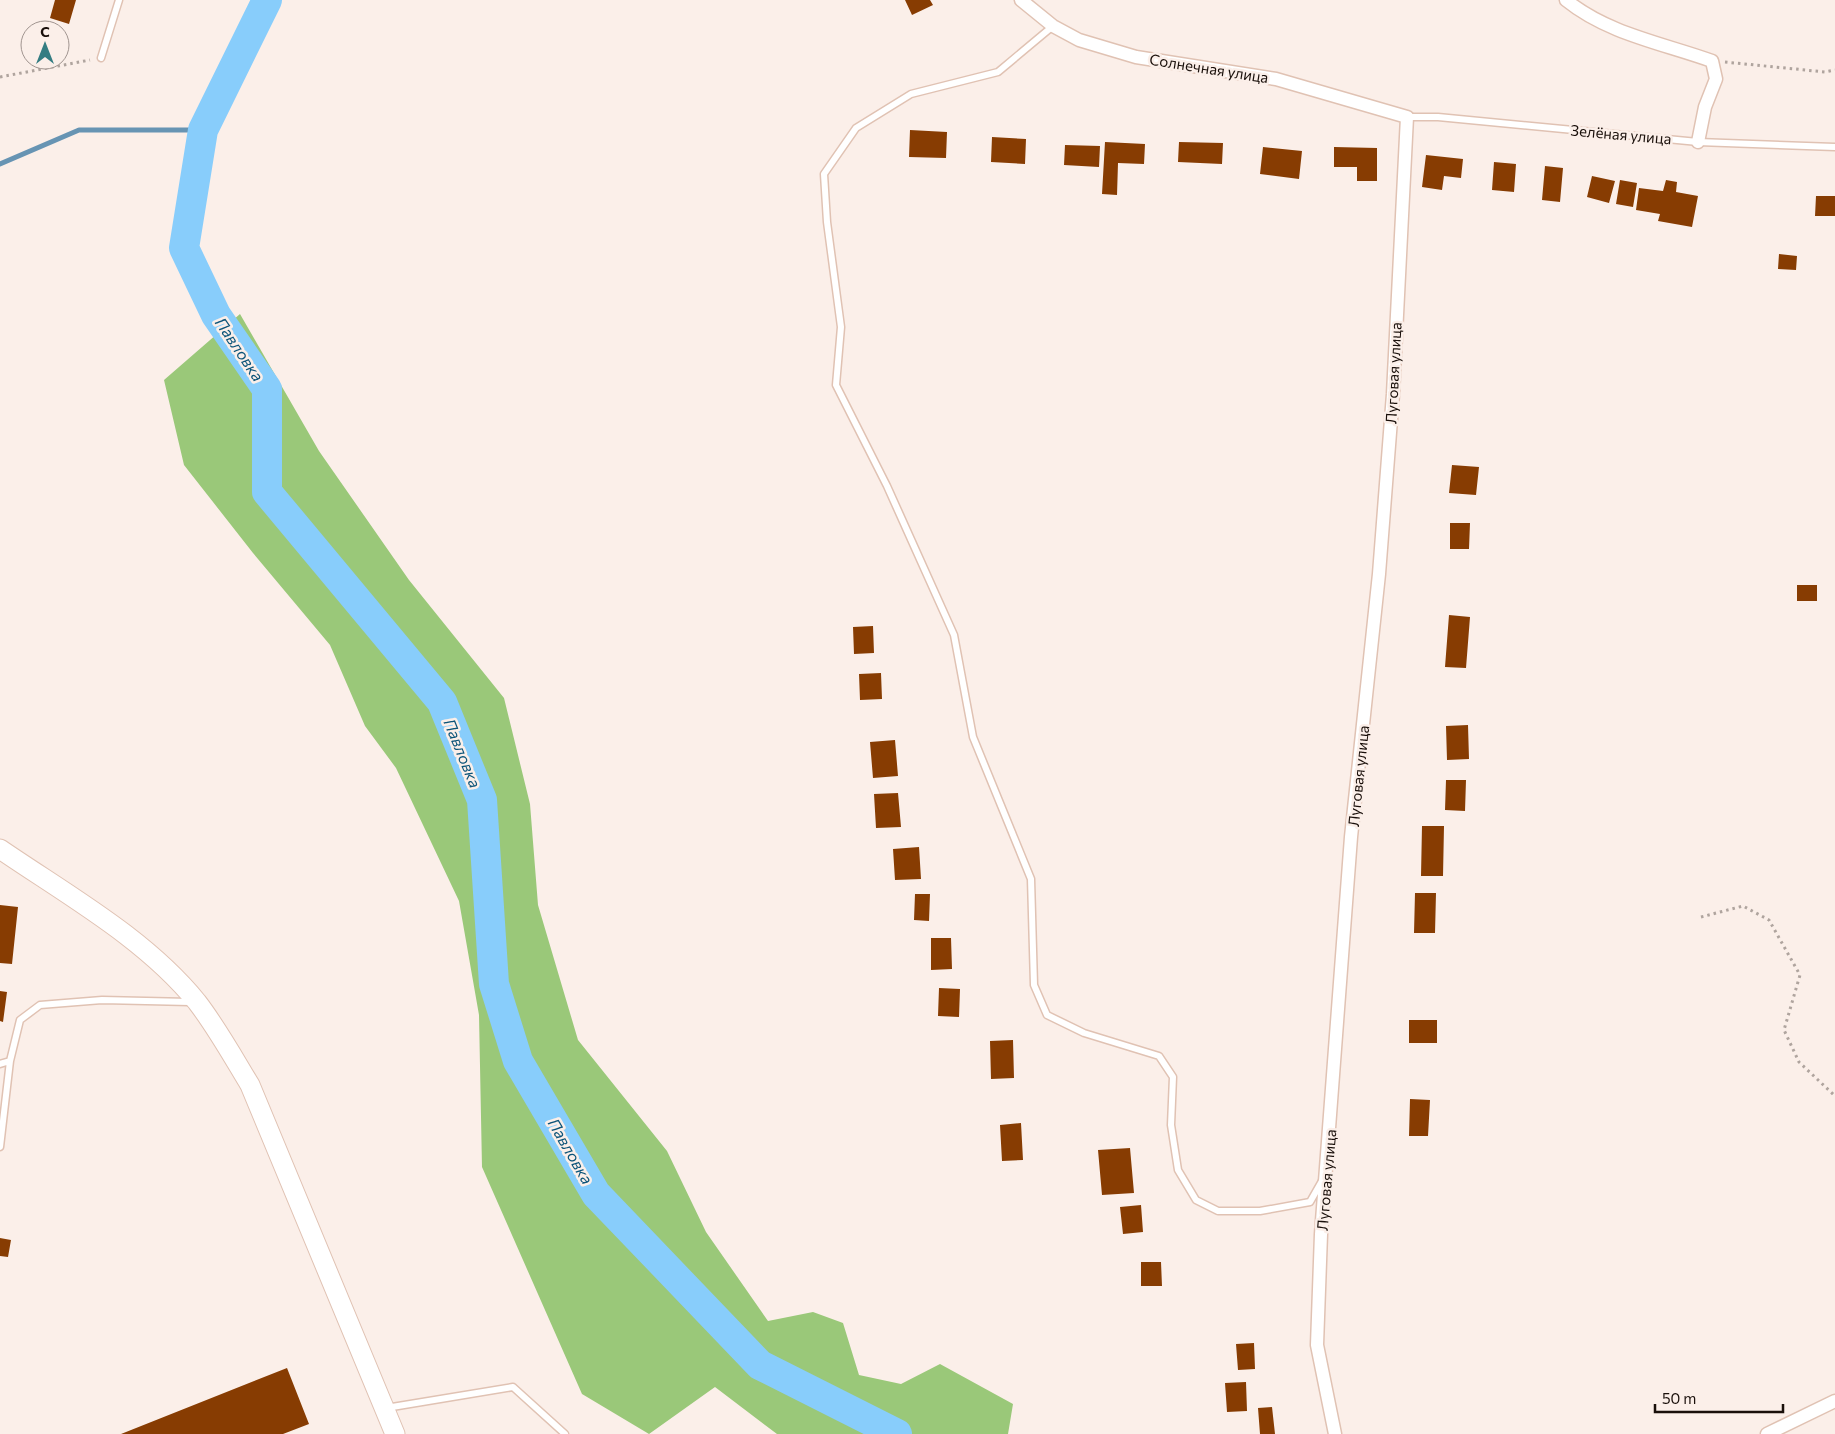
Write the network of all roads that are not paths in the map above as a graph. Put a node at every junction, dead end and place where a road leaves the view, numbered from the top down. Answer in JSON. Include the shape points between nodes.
{"nodes":[{"id":1,"x":118,"y":0,"type":"edge"},
{"id":2,"x":1021,"y":0,"type":"edge"},
{"id":3,"x":1566,"y":0,"type":"edge"},
{"id":4,"x":1053,"y":26,"type":"junction"},
{"id":5,"x":101,"y":58,"type":"road end"},
{"id":6,"x":1407,"y":117,"type":"junction"},
{"id":7,"x":1698,"y":142,"type":"junction"},
{"id":8,"x":1835,"y":147,"type":"edge"},
{"id":9,"x":0,"y":849,"type":"edge"},
{"id":10,"x":196,"y":1002,"type":"junction"},
{"id":11,"x":10,"y":1062,"type":"junction"},
{"id":12,"x":0,"y":1064,"type":"edge"},
{"id":13,"x":0,"y":1147,"type":"edge"},
{"id":14,"x":1326,"y":1174,"type":"junction"},
{"id":15,"x":1835,"y":1401,"type":"edge"},
{"id":16,"x":385,"y":1408,"type":"junction"},
{"id":17,"x":395,"y":1434,"type":"edge"},
{"id":18,"x":565,"y":1434,"type":"edge"},
{"id":19,"x":1335,"y":1434,"type":"edge"},
{"id":20,"x":1767,"y":1434,"type":"edge"}],
"edges":[{"from":1,"to":5,"type":"lane"},
{"from":2,"to":4,"type":"street","name":"Солнечная улица"},
{"from":3,"to":7,"type":"street","via":[[1580,12],[1622,33],[1712,61],[1716,79],[1705,107]]},
{"from":4,"to":6,"type":"street","name":"Солнечная улица","via":[[1080,40],[1136,57],[1276,79]]},
{"from":4,"to":14,"type":"lane","via":[[998,72],[911,94],[856,128],[824,174],[841,327],[836,385],[888,486],[954,635],[973,737],[1031,879],[1034,985],[1047,1015],[1084,1033],[1159,1056],[1174,1077],[1171,1125],[1178,1170],[1196,1200],[1218,1212],[1260,1211],[1310,1202]]},
{"from":6,"to":7,"type":"lane","name":"Зелёная улица","via":[[1438,117]]},
{"from":6,"to":14,"type":"street","name":"Луговая улица","via":[[1381,555],[1351,837]]},
{"from":7,"to":8,"type":"lane","name":"Зелёная улица"},
{"from":9,"to":10,"type":"street","via":[[128,936],[165,968]]},
{"from":10,"to":11,"type":"lane","via":[[102,1000],[40,1005],[20,1020]]},
{"from":10,"to":16,"type":"street","via":[[226,1043],[250,1085]]},
{"from":11,"to":12,"type":"lane"},
{"from":11,"to":13,"type":"lane"},
{"from":14,"to":19,"type":"street","name":"Луговая улица","via":[[1317,1345]]},
{"from":15,"to":20,"type":"street"},
{"from":16,"to":17,"type":"street"},
{"from":16,"to":18,"type":"lane","via":[[513,1387]]}]}
